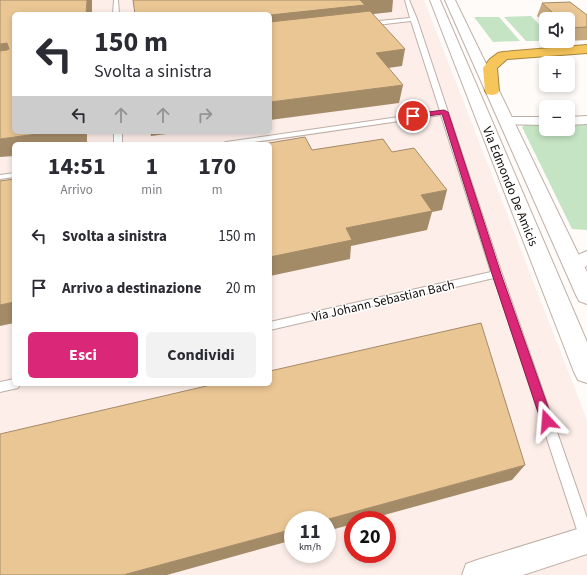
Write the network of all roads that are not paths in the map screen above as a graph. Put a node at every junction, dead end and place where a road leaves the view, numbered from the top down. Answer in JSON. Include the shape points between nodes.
{"nodes":[{"id":1,"x":116,"y":0,"type":"edge"},
{"id":2,"x":407,"y":0,"type":"edge"},
{"id":3,"x":435,"y":0,"type":"edge"},
{"id":4,"x":450,"y":0,"type":"edge"},
{"id":5,"x":116,"y":12,"type":"edge"},
{"id":6,"x":414,"y":19,"type":"junction"},
{"id":7,"x":362,"y":24,"type":"edge"},
{"id":8,"x":587,"y":49,"type":"edge"},
{"id":9,"x":492,"y":91,"type":"junction"},
{"id":10,"x":444,"y":112,"type":"junction"},
{"id":11,"x":587,"y":120,"type":"edge"},
{"id":12,"x":539,"y":121,"type":"edge"},
{"id":13,"x":575,"y":121,"type":"edge"},
{"id":14,"x":506,"y":122,"type":"junction"},
{"id":15,"x":240,"y":142,"type":"edge"},
{"id":16,"x":12,"y":175,"type":"edge"},
{"id":17,"x":0,"y":177,"type":"edge"},
{"id":18,"x":580,"y":262,"type":"edge"},
{"id":19,"x":497,"y":274,"type":"junction"},
{"id":20,"x":587,"y":295,"type":"edge"},
{"id":21,"x":272,"y":326,"type":"edge"},
{"id":22,"x":587,"y":372,"type":"edge"},
{"id":23,"x":12,"y":384,"type":"edge"},
{"id":24,"x":0,"y":387,"type":"edge"},
{"id":25,"x":587,"y":539,"type":"edge"},
{"id":26,"x":477,"y":575,"type":"edge"}],
"edges":[{"from":1,"to":5,"type":"lane"},
{"from":2,"to":6,"type":"lane"},
{"from":3,"to":22,"type":"main road","name":"Via Edmondo De Amicis"},
{"from":4,"to":9,"type":"main road","name":"Via Edmondo De Amicis"},
{"from":6,"to":7,"type":"lane"},
{"from":6,"to":10,"type":"lane"},
{"from":8,"to":9,"type":"highway","via":[[503,56],[490,68]]},
{"from":9,"to":14,"type":"main road","name":"Via Edmondo De Amicis"},
{"from":10,"to":15,"type":"lane"},
{"from":10,"to":19,"type":"lane"},
{"from":11,"to":13,"type":"street"},
{"from":12,"to":14,"type":"street"},
{"from":14,"to":18,"type":"main road","name":"Via Edmondo De Amicis"},
{"from":16,"to":17,"type":"lane"},
{"from":18,"to":20,"type":"main road","name":"Via Edmondo De Amicis"},
{"from":19,"to":21,"type":"lane","name":"Via Johann Sebastian Bach"},
{"from":19,"to":25,"type":"lane"},
{"from":23,"to":24,"type":"lane"},
{"from":25,"to":26,"type":"street"}]}
